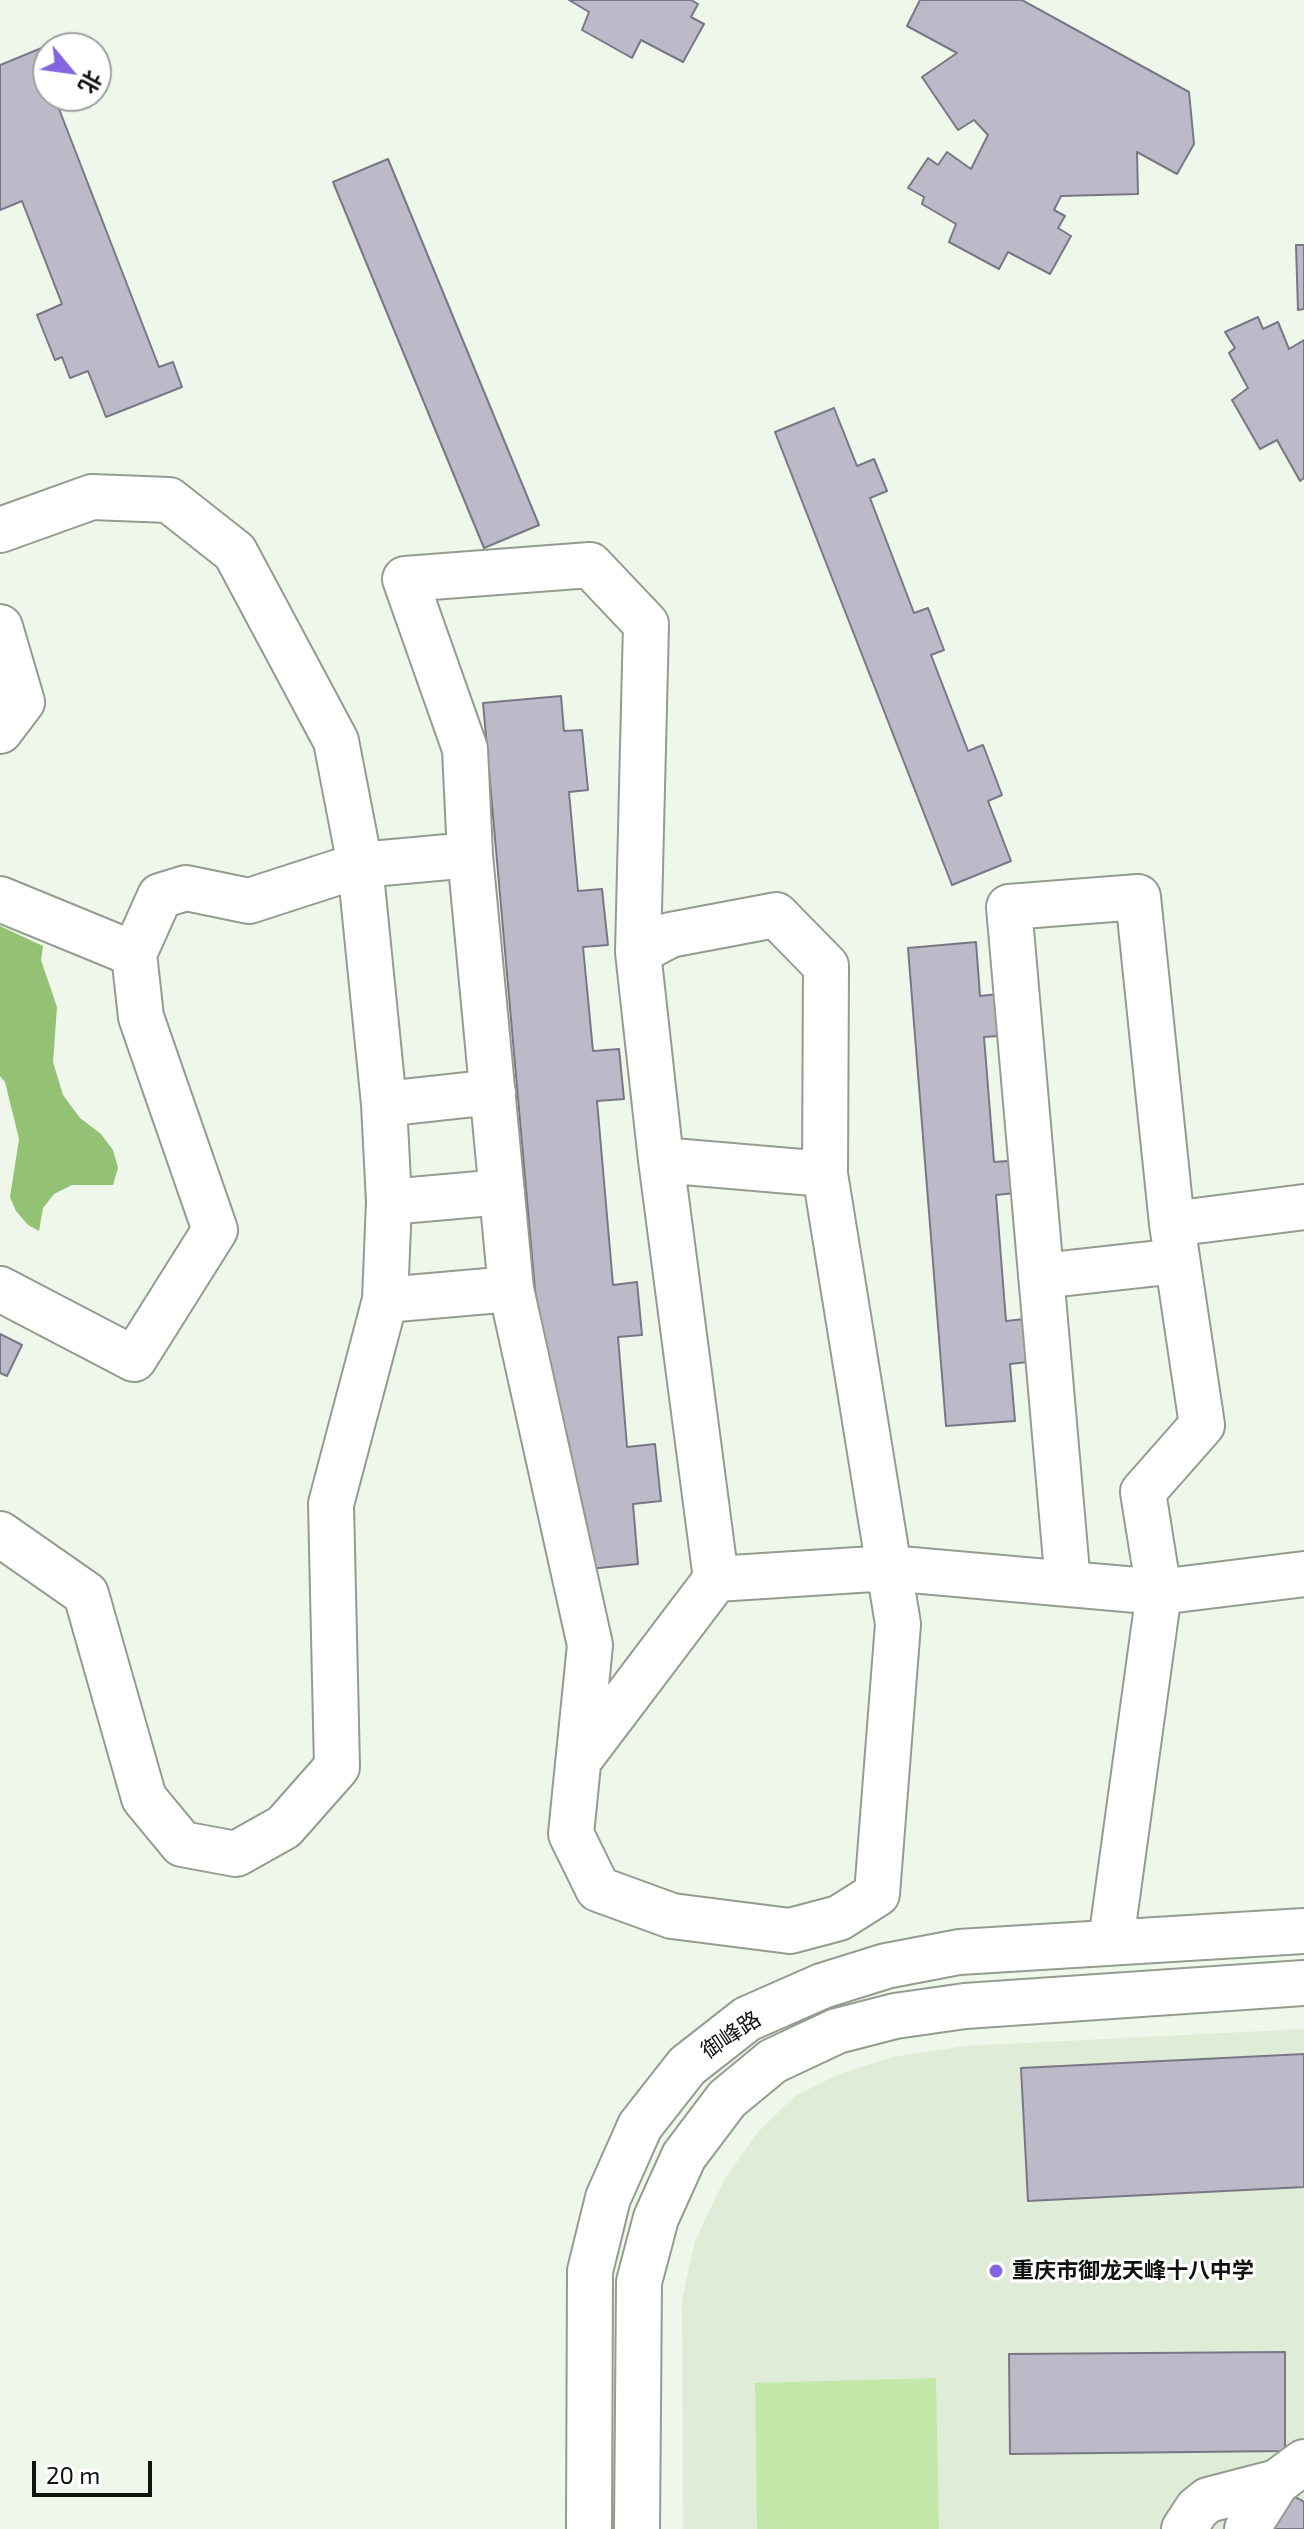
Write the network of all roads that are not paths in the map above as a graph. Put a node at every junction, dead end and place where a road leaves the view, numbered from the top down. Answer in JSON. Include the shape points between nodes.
{"nodes":[{"id":1,"x":0,"y":530,"type":"edge"},
{"id":2,"x":0,"y":627,"type":"edge"},
{"id":3,"x":0,"y":731,"type":"edge"},
{"id":4,"x":470,"y":855,"type":"junction"},
{"id":5,"x":360,"y":865,"type":"junction"},
{"id":6,"x":0,"y":899,"type":"edge"},
{"id":7,"x":638,"y":952,"type":"junction"},
{"id":8,"x":134,"y":954,"type":"junction"},
{"id":9,"x":493,"y":1092,"type":"junction"},
{"id":10,"x":384,"y":1104,"type":"junction"},
{"id":11,"x":661,"y":1160,"type":"junction"},
{"id":12,"x":825,"y":1174,"type":"junction"},
{"id":13,"x":502,"y":1192,"type":"junction"},
{"id":14,"x":389,"y":1202,"type":"junction"},
{"id":15,"x":1304,"y":1207,"type":"edge"},
{"id":16,"x":1174,"y":1242,"type":"junction"},
{"id":17,"x":1041,"y":1276,"type":"junction"},
{"id":18,"x":0,"y":1289,"type":"edge"},
{"id":19,"x":511,"y":1289,"type":"junction"},
{"id":20,"x":385,"y":1300,"type":"junction"},
{"id":21,"x":0,"y":1534,"type":"edge"},
{"id":22,"x":889,"y":1568,"type":"junction"},
{"id":23,"x":1304,"y":1576,"type":"edge"},
{"id":24,"x":716,"y":1579,"type":"junction"},
{"id":25,"x":1068,"y":1584,"type":"junction"},
{"id":26,"x":1159,"y":1592,"type":"junction"},
{"id":27,"x":579,"y":1760,"type":"junction"},
{"id":28,"x":1304,"y":1931,"type":"edge"},
{"id":29,"x":1111,"y":1941,"type":"junction"},
{"id":30,"x":1304,"y":1983,"type":"edge"},
{"id":31,"x":1291,"y":2472,"type":"edge"},
{"id":32,"x":589,"y":2529,"type":"edge"},
{"id":33,"x":637,"y":2529,"type":"edge"},
{"id":34,"x":1184,"y":2529,"type":"edge"},
{"id":35,"x":1247,"y":2529,"type":"edge"}],
"edges":[{"from":1,"to":5,"type":"street","via":[[92,497],[169,500],[235,552],[336,741]]},
{"from":2,"to":3,"type":"street","via":[[22,702]]},
{"from":4,"to":5,"type":"street"},
{"from":4,"to":7,"type":"street","via":[[465,749],[405,579],[590,565],[646,624]]},
{"from":4,"to":9,"type":"street"},
{"from":5,"to":8,"type":"street","via":[[249,901],[186,888],[160,896]]},
{"from":5,"to":10,"type":"street"},
{"from":6,"to":8,"type":"street"},
{"from":7,"to":11,"type":"street"},
{"from":7,"to":12,"type":"street","via":[[670,935],[776,915],[826,966]]},
{"from":8,"to":18,"type":"street","via":[[141,1017],[215,1230],[134,1359]]},
{"from":9,"to":10,"type":"street"},
{"from":9,"to":13,"type":"street"},
{"from":10,"to":14,"type":"street"},
{"from":11,"to":12,"type":"street"},
{"from":11,"to":24,"type":"street"},
{"from":12,"to":22,"type":"street"},
{"from":13,"to":14,"type":"street"},
{"from":13,"to":19,"type":"street"},
{"from":14,"to":20,"type":"street"},
{"from":15,"to":16,"type":"street"},
{"from":16,"to":17,"type":"street"},
{"from":16,"to":17,"type":"street","via":[[1138,897],[1009,907]]},
{"from":16,"to":26,"type":"street","via":[[1202,1425],[1143,1492]]},
{"from":17,"to":25,"type":"street"},
{"from":19,"to":20,"type":"street"},
{"from":19,"to":27,"type":"street","via":[[590,1645]]},
{"from":20,"to":21,"type":"street","via":[[331,1504],[337,1767],[284,1827],[236,1854],[182,1844],[144,1798],[86,1594]]},
{"from":22,"to":24,"type":"street"},
{"from":22,"to":25,"type":"street"},
{"from":22,"to":27,"type":"street","via":[[898,1624],[877,1894],[839,1918],[790,1931],[672,1916],[598,1889],[571,1834]]},
{"from":23,"to":26,"type":"street"},
{"from":24,"to":27,"type":"street"},
{"from":25,"to":26,"type":"street"},
{"from":26,"to":29,"type":"street"},
{"from":28,"to":29,"type":"street","name":"御峰路"},
{"from":29,"to":32,"type":"street","name":"御峰路","via":[[959,1952],[886,1966],[822,1986],[747,2019],[687,2066],[640,2126],[608,2198],[590,2271]]},
{"from":30,"to":33,"type":"street","name":"御峰路","via":[[895,2016],[837,2031],[773,2061],[727,2099],[684,2156],[656,2218],[639,2282]]},
{"from":31,"to":34,"type":"street","via":[[1208,2500]]},
{"from":31,"to":35,"type":"street"}]}
